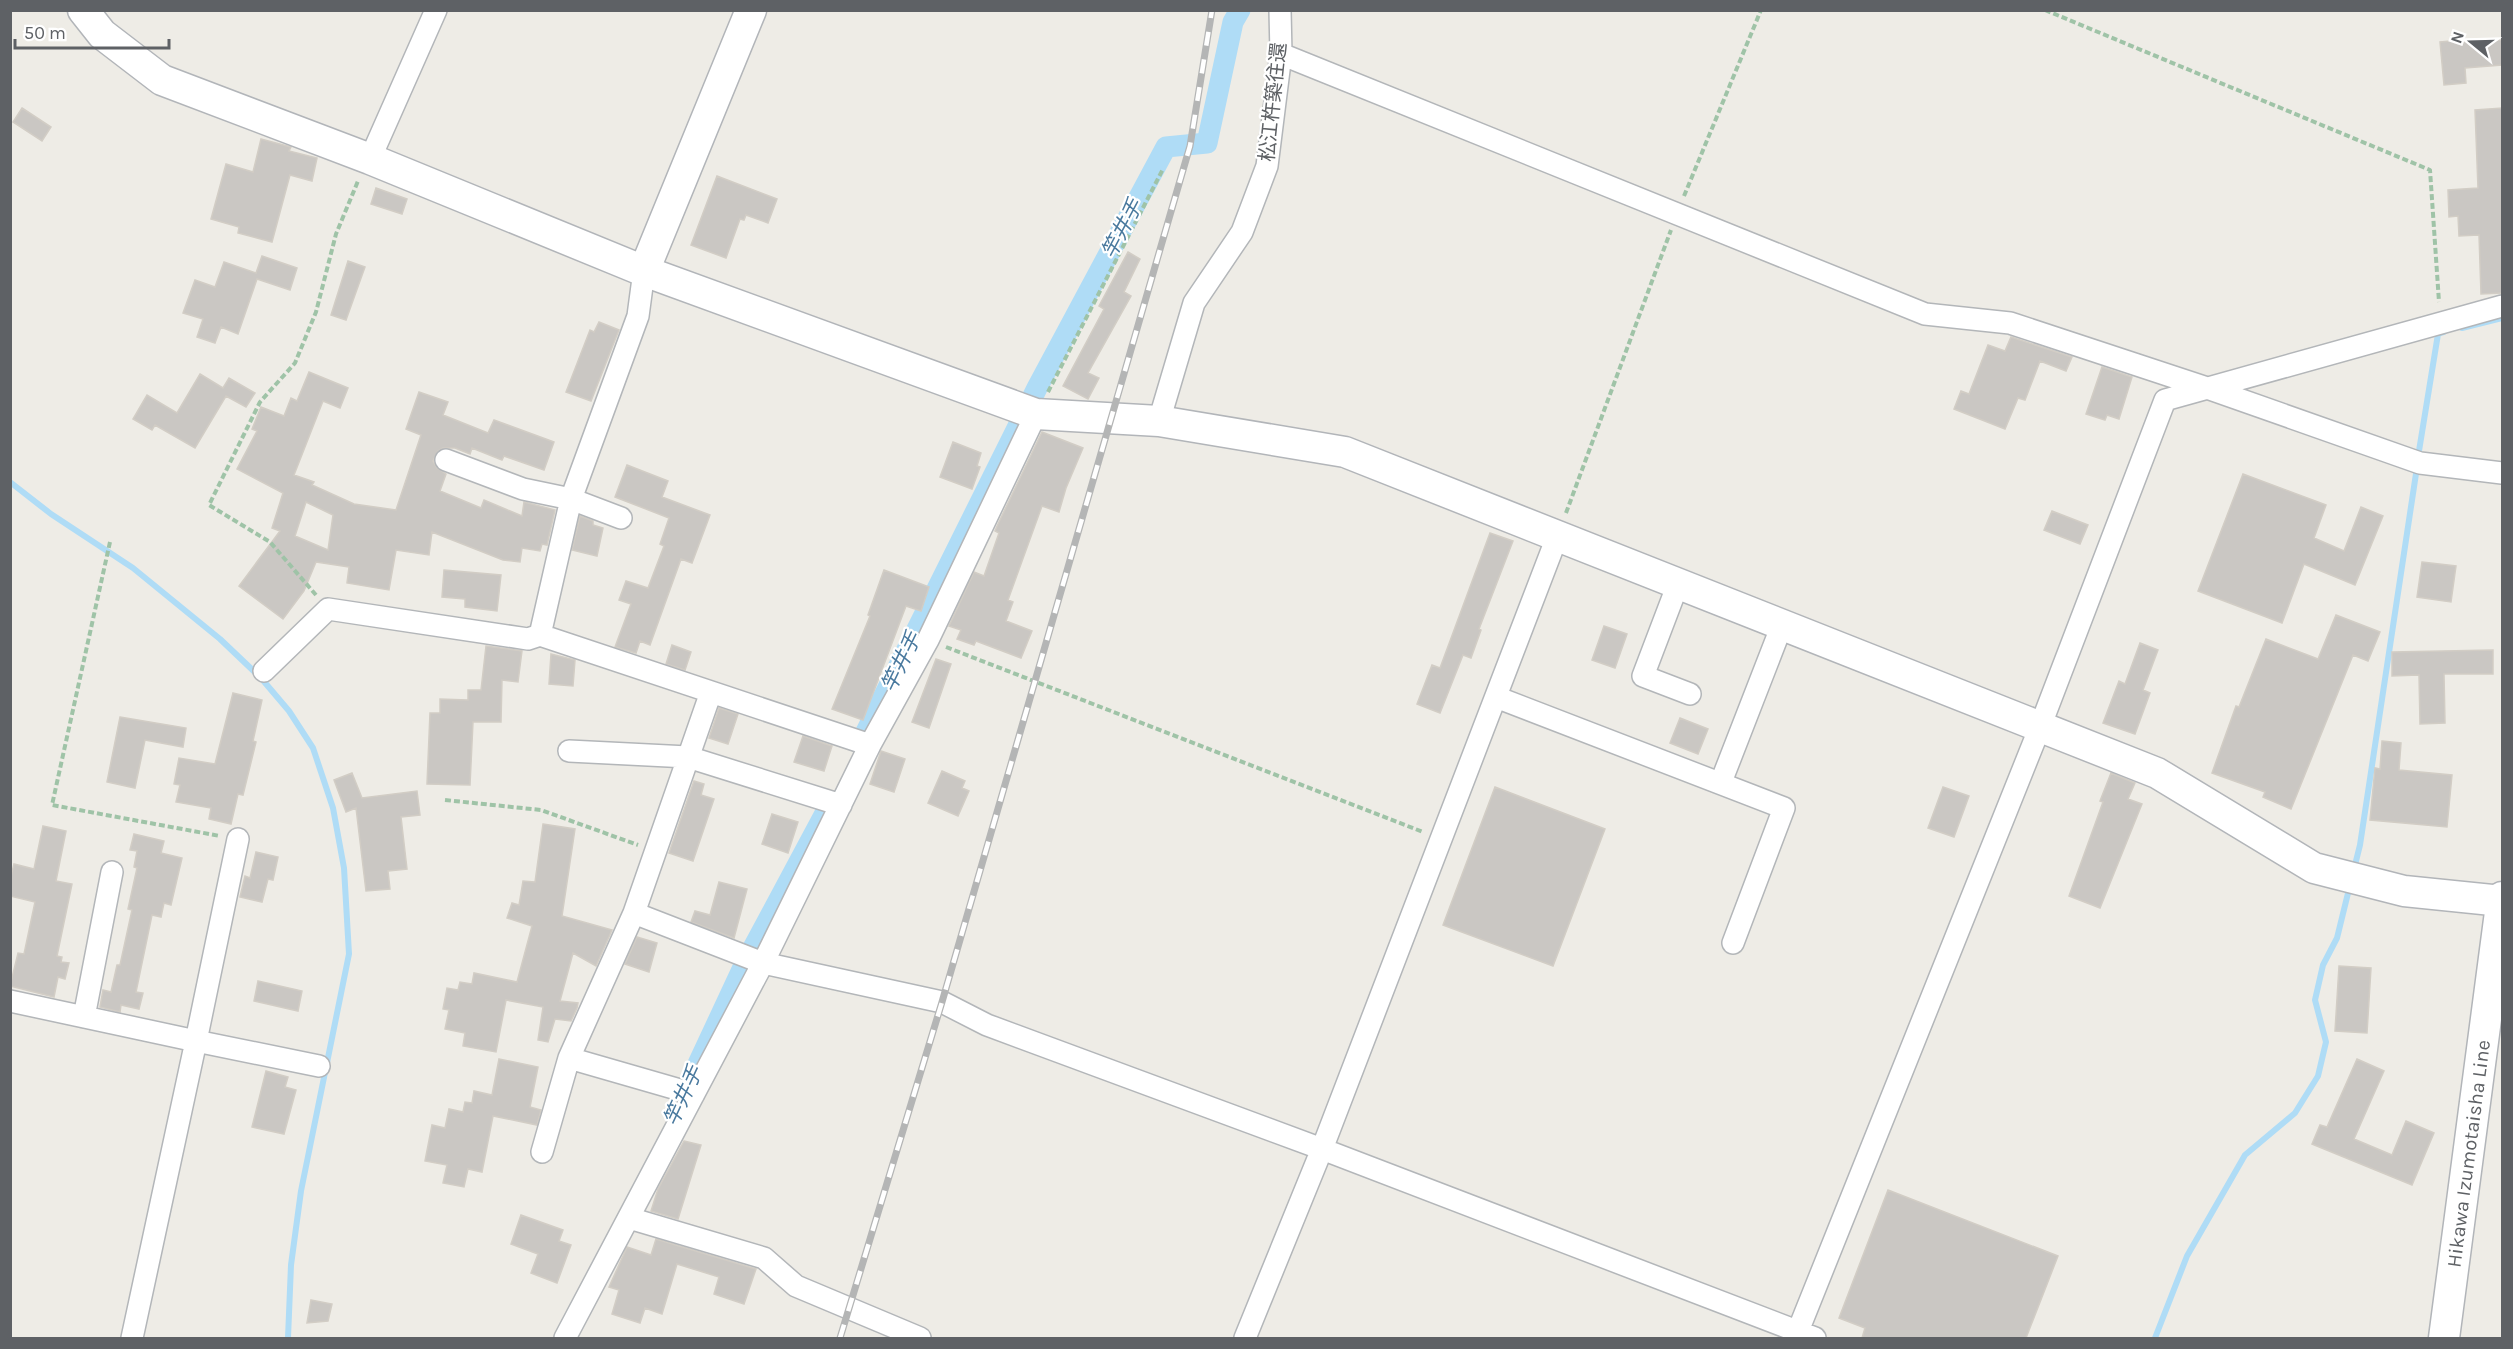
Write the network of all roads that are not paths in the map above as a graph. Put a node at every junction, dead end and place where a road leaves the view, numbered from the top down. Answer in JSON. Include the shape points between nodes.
{"nodes":[{"id":1,"x":83,"y":10,"type":"edge"},
{"id":2,"x":436,"y":10,"type":"edge"},
{"id":3,"x":751,"y":10,"type":"edge"},
{"id":4,"x":1280,"y":10,"type":"edge"},
{"id":5,"x":1281,"y":54,"type":"junction"},
{"id":6,"x":370,"y":159,"type":"junction"},
{"id":7,"x":644,"y":270,"type":"junction"},
{"id":8,"x":2502,"y":306,"type":"edge"},
{"id":9,"x":2210,"y":389,"type":"junction"},
{"id":10,"x":1036,"y":414,"type":"junction"},
{"id":11,"x":1159,"y":421,"type":"junction"},
{"id":12,"x":446,"y":460,"type":"dead end"},
{"id":13,"x":2502,"y":473,"type":"edge"},
{"id":14,"x":571,"y":499,"type":"junction"},
{"id":15,"x":621,"y":518,"type":"dead end"},
{"id":16,"x":1557,"y":537,"type":"junction"},
{"id":17,"x":1678,"y":584,"type":"junction"},
{"id":18,"x":1782,"y":626,"type":"junction"},
{"id":19,"x":540,"y":635,"type":"junction"},
{"id":20,"x":264,"y":670,"type":"dead end"},
{"id":21,"x":711,"y":692,"type":"junction"},
{"id":22,"x":1690,"y":694,"type":"dead end"},
{"id":23,"x":1496,"y":697,"type":"junction"},
{"id":24,"x":2040,"y":727,"type":"junction"},
{"id":25,"x":870,"y":745,"type":"junction"},
{"id":26,"x":569,"y":751,"type":"dead end"},
{"id":27,"x":688,"y":757,"type":"junction"},
{"id":28,"x":1721,"y":782,"type":"junction"},
{"id":29,"x":841,"y":805,"type":"junction"},
{"id":30,"x":238,"y":839,"type":"road end"},
{"id":31,"x":112,"y":872,"type":"dead end"},
{"id":32,"x":2502,"y":897,"type":"edge"},
{"id":33,"x":2502,"y":901,"type":"edge"},
{"id":34,"x":634,"y":912,"type":"junction"},
{"id":35,"x":1733,"y":943,"type":"dead end"},
{"id":36,"x":763,"y":963,"type":"junction"},
{"id":37,"x":10,"y":1001,"type":"edge"},
{"id":38,"x":2495,"y":1010,"type":"edge"},
{"id":39,"x":84,"y":1017,"type":"junction"},
{"id":40,"x":196,"y":1041,"type":"junction"},
{"id":41,"x":569,"y":1058,"type":"junction"},
{"id":42,"x":320,"y":1066,"type":"dead end"},
{"id":43,"x":694,"y":1094,"type":"junction"},
{"id":44,"x":1322,"y":1149,"type":"junction"},
{"id":45,"x":542,"y":1152,"type":"dead end"},
{"id":46,"x":628,"y":1218,"type":"junction"},
{"id":47,"x":1807,"y":1335,"type":"edge"},
{"id":48,"x":132,"y":1338,"type":"edge"},
{"id":49,"x":566,"y":1338,"type":"edge"},
{"id":50,"x":920,"y":1338,"type":"edge"},
{"id":51,"x":1245,"y":1338,"type":"edge"},
{"id":52,"x":2444,"y":1338,"type":"edge"}],
"edges":[{"from":1,"to":6,"type":"street","via":[[102,34],[162,80]]},
{"from":2,"to":6,"type":"street"},
{"from":3,"to":7,"type":"street"},
{"from":4,"to":5,"type":"street","name":"松江杵築往還"},
{"from":5,"to":9,"type":"street","via":[[1925,314],[2010,324]]},
{"from":5,"to":11,"type":"street","name":"松江杵築往還","via":[[1267,166],[1242,232],[1194,303]]},
{"from":6,"to":7,"type":"street"},
{"from":7,"to":10,"type":"street"},
{"from":7,"to":14,"type":"street","via":[[638,316]]},
{"from":8,"to":9,"type":"street"},
{"from":9,"to":13,"type":"street","via":[[2420,463]]},
{"from":9,"to":24,"type":"street","via":[[2165,399]]},
{"from":10,"to":11,"type":"street"},
{"from":10,"to":25,"type":"street","via":[[928,640]]},
{"from":11,"to":16,"type":"street","via":[[1345,452]]},
{"from":12,"to":14,"type":"street","via":[[523,489]]},
{"from":14,"to":15,"type":"street"},
{"from":14,"to":19,"type":"street"},
{"from":16,"to":17,"type":"street"},
{"from":16,"to":23,"type":"street"},
{"from":17,"to":18,"type":"street"},
{"from":17,"to":22,"type":"street","via":[[1643,676]]},
{"from":18,"to":24,"type":"street"},
{"from":18,"to":28,"type":"street"},
{"from":19,"to":20,"type":"street","via":[[528,639],[328,609]]},
{"from":19,"to":21,"type":"street"},
{"from":21,"to":25,"type":"street"},
{"from":21,"to":27,"type":"street"},
{"from":23,"to":28,"type":"street"},
{"from":23,"to":44,"type":"street"},
{"from":24,"to":33,"type":"street","via":[[2157,773],[2314,868],[2404,891]]},
{"from":24,"to":47,"type":"street"},
{"from":25,"to":29,"type":"street"},
{"from":26,"to":27,"type":"street"},
{"from":27,"to":29,"type":"street"},
{"from":27,"to":34,"type":"street"},
{"from":28,"to":35,"type":"street","via":[[1784,808]]},
{"from":29,"to":36,"type":"street"},
{"from":30,"to":40,"type":"street"},
{"from":31,"to":39,"type":"street"},
{"from":32,"to":33,"type":"street","name":"Hikawa Izumotaisha Line"},
{"from":33,"to":38,"type":"street","name":"Hikawa Izumotaisha Line"},
{"from":34,"to":36,"type":"street"},
{"from":34,"to":41,"type":"street"},
{"from":36,"to":43,"type":"street"},
{"from":36,"to":44,"type":"street","via":[[942,1002],[987,1025]]},
{"from":37,"to":39,"type":"street"},
{"from":38,"to":52,"type":"street","name":"Hikawa Izumotaisha Line"},
{"from":39,"to":40,"type":"street"},
{"from":40,"to":42,"type":"street"},
{"from":40,"to":48,"type":"street"},
{"from":41,"to":43,"type":"street"},
{"from":41,"to":45,"type":"street"},
{"from":43,"to":46,"type":"street"},
{"from":44,"to":47,"type":"street"},
{"from":44,"to":51,"type":"street"},
{"from":46,"to":49,"type":"street"},
{"from":46,"to":50,"type":"street","via":[[764,1258],[796,1286]]}]}
